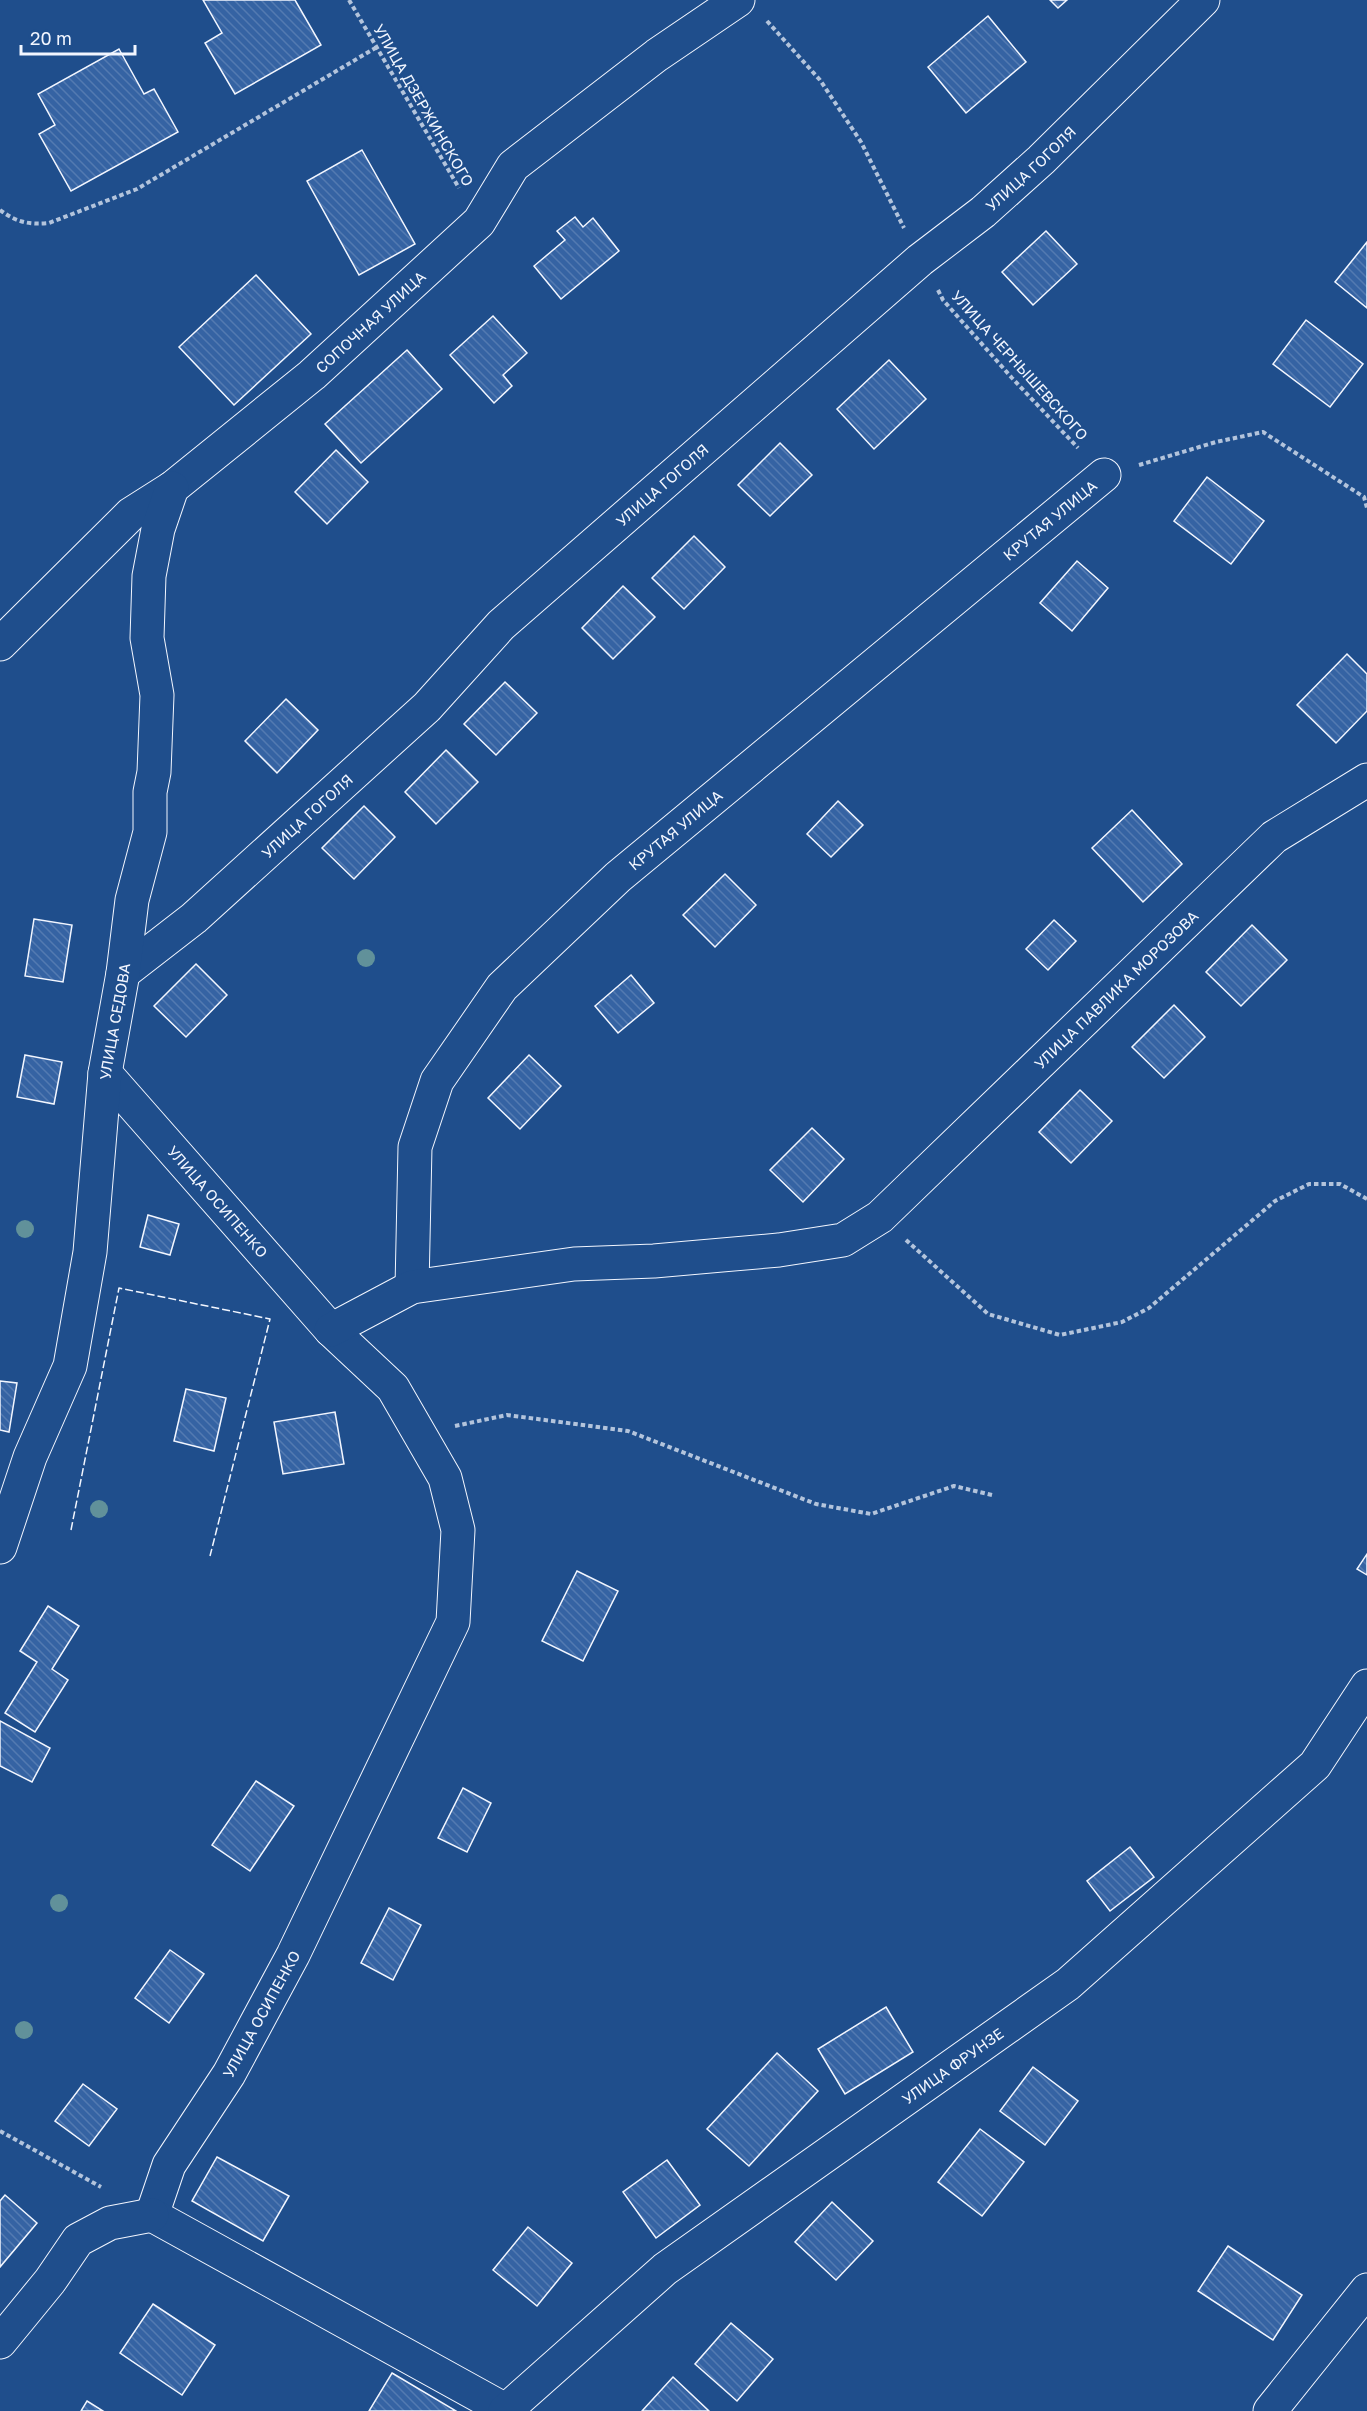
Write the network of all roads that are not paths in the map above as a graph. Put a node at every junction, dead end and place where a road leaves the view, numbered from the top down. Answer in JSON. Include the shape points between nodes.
{"nodes":[{"id":1,"x":1203,"y":0,"type":"edge"},
{"id":2,"x":751,"y":9,"type":"edge"},
{"id":3,"x":1104,"y":476,"type":"road end"},
{"id":4,"x":172,"y":488,"type":"junction"},
{"id":5,"x":0,"y":644,"type":"edge"},
{"id":6,"x":1367,"y":780,"type":"edge"},
{"id":7,"x":123,"y":973,"type":"junction"},
{"id":8,"x":105,"y":1073,"type":"junction"},
{"id":9,"x":412,"y":1287,"type":"junction"},
{"id":10,"x":331,"y":1330,"type":"junction"},
{"id":11,"x":0,"y":1547,"type":"edge"},
{"id":12,"x":1367,"y":1686,"type":"edge"},
{"id":13,"x":152,"y":2215,"type":"junction"},
{"id":14,"x":1367,"y":2290,"type":"edge"},
{"id":15,"x":0,"y":2342,"type":"edge"},
{"id":16,"x":506,"y":2411,"type":"edge"},
{"id":17,"x":1270,"y":2411,"type":"edge"}],
"edges":[{"from":1,"to":7,"type":"street","name":"УЛИЦА ГОГОЛЯ","via":[[1041,160],[501,625],[427,707],[194,918]]},
{"from":2,"to":4,"type":"street","name":"СОПОЧНАЯ УЛИЦА","via":[[657,56],[513,166],[479,222],[312,375]]},
{"from":3,"to":9,"type":"street","name":"КРУТАЯ УЛИЦА","via":[[618,877],[502,987],[436,1081],[415,1147]]},
{"from":4,"to":5,"type":"street","name":"СОПОЧНАЯ УЛИЦА","via":[[131,514]]},
{"from":4,"to":7,"type":"street","name":"УЛИЦА СЕДОВА","via":[[158,529],[149,576],[147,638],[157,695],[154,772],[150,832],[132,900]]},
{"from":6,"to":9,"type":"street","name":"УЛИЦА ПАВЛИКА МОРОЗОВА","via":[[1274,837],[880,1217],[843,1240],[778,1250],[574,1264]]},
{"from":7,"to":8,"type":"street","name":"УЛИЦА СЕДОВА"},
{"from":8,"to":10,"type":"street","name":"УЛИЦА ОСИПЕНКО"},
{"from":8,"to":11,"type":"street","name":"УЛИЦА СЕДОВА","via":[[90,1252],[70,1366],[30,1457]]},
{"from":9,"to":10,"type":"street","name":"УЛИЦА ПАВЛИКА МОРОЗОВА"},
{"from":10,"to":13,"type":"street","name":"УЛИЦА ОСИПЕНКО","via":[[393,1388],[444,1478],[458,1530],[453,1622],[294,1955],[229,2074],[169,2165]]},
{"from":12,"to":16,"type":"street","name":"УЛИЦА ФРУНЗЕ","via":[[1315,1765],[1068,1984],[665,2269]]},
{"from":13,"to":15,"type":"street","via":[[110,2223],[78,2240]]},
{"from":13,"to":16,"type":"street"},
{"from":14,"to":17,"type":"street"}]}
